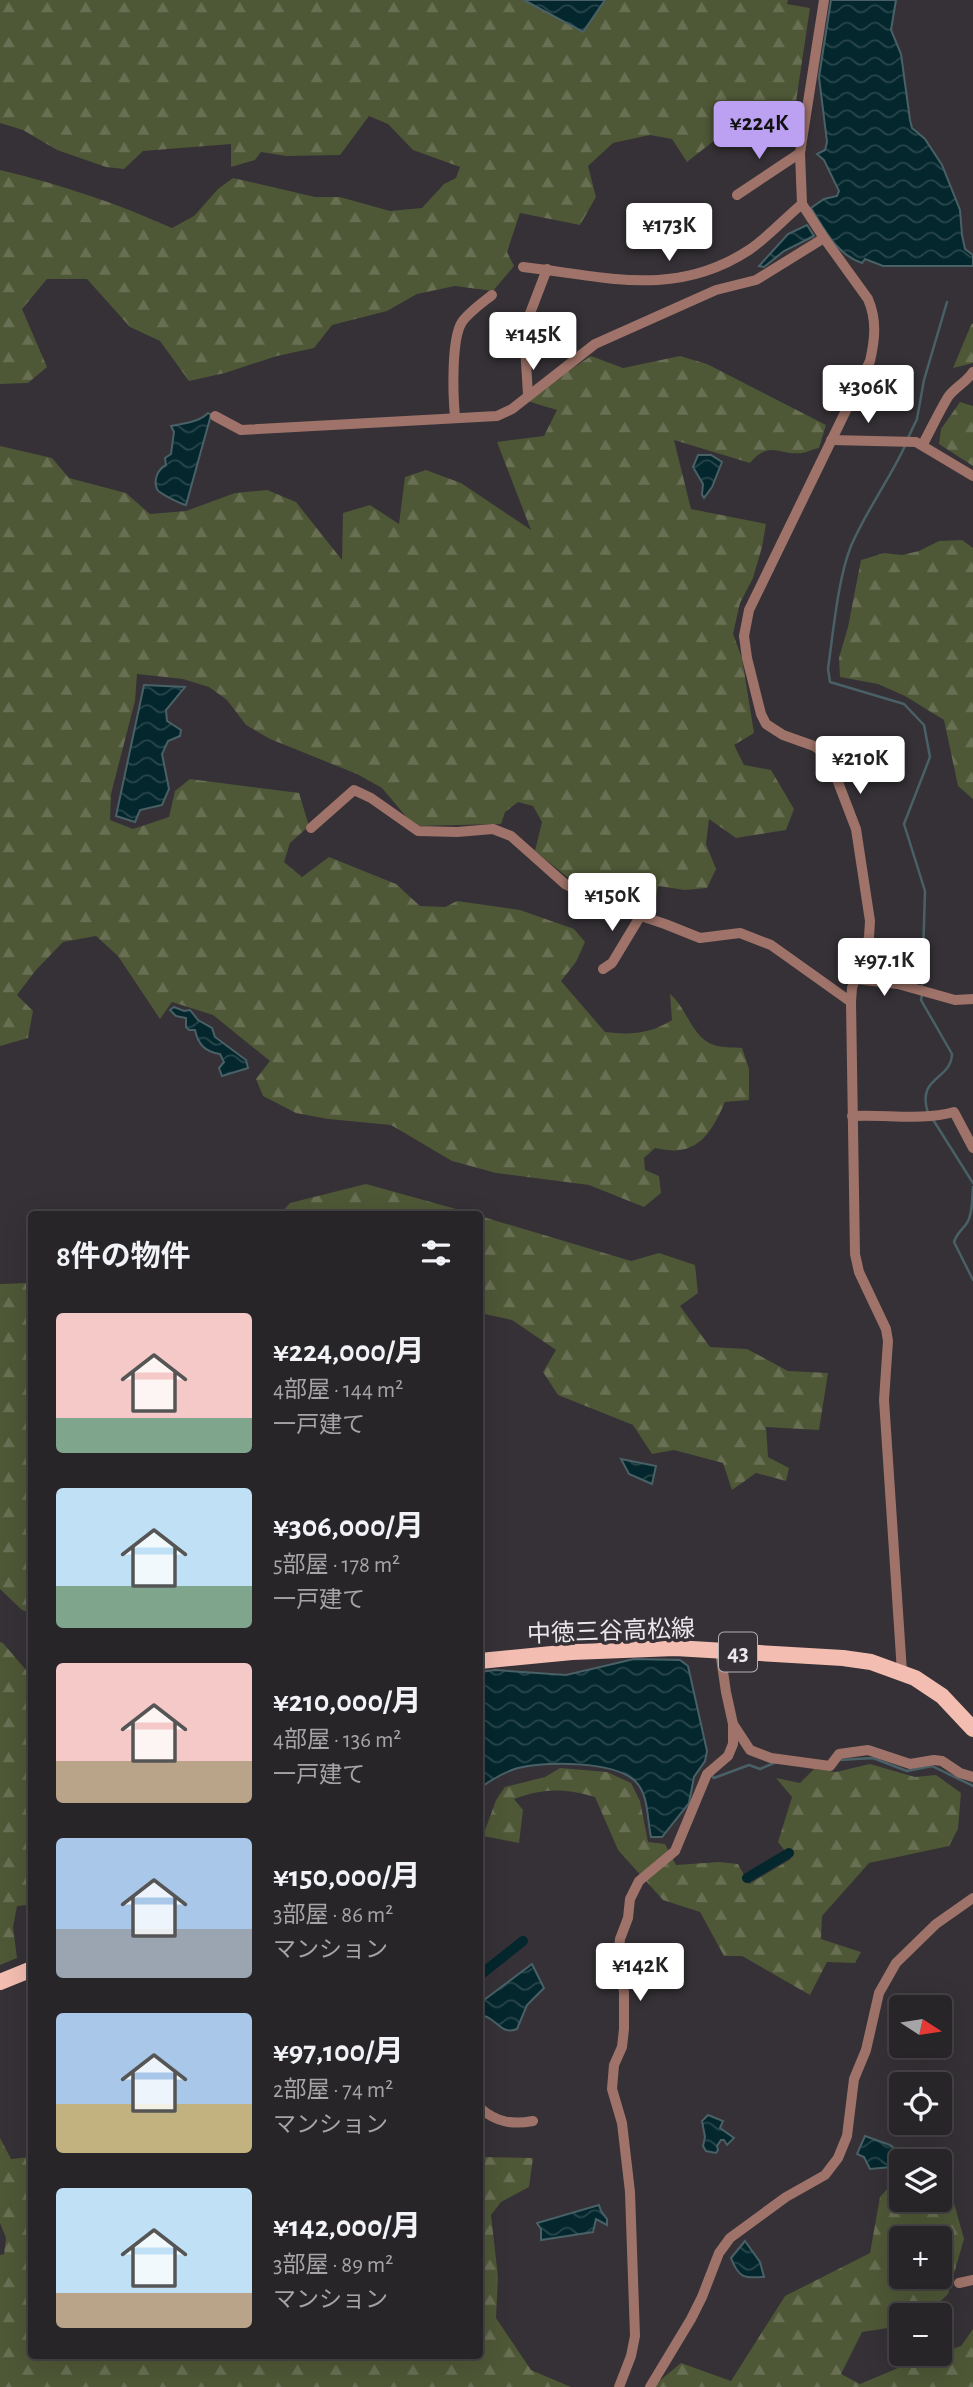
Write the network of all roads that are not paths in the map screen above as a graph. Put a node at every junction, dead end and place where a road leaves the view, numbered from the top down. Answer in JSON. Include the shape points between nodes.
{"nodes":[{"id":1,"x":824,"y":0,"type":"edge"},
{"id":2,"x":800,"y":153,"type":"junction"},
{"id":3,"x":737,"y":195,"type":"dead end"},
{"id":4,"x":802,"y":204,"type":"junction"},
{"id":5,"x":824,"y":239,"type":"junction"},
{"id":6,"x":523,"y":267,"type":"dead end"},
{"id":7,"x":547,"y":269,"type":"junction"},
{"id":8,"x":707,"y":272,"type":"junction"},
{"id":9,"x":716,"y":290,"type":"junction"},
{"id":10,"x":492,"y":295,"type":"dead end"},
{"id":11,"x":971,"y":378,"type":"edge"},
{"id":12,"x":528,"y":395,"type":"junction"},
{"id":13,"x":215,"y":416,"type":"dead end"},
{"id":14,"x":455,"y":417,"type":"junction"},
{"id":15,"x":831,"y":440,"type":"junction"},
{"id":16,"x":923,"y":444,"type":"junction"},
{"id":17,"x":973,"y":476,"type":"edge"},
{"id":18,"x":312,"y":828,"type":"dead end"},
{"id":19,"x":641,"y":915,"type":"junction"},
{"id":20,"x":603,"y":969,"type":"dead end"},
{"id":21,"x":856,"y":979,"type":"junction"},
{"id":22,"x":973,"y":999,"type":"edge"},
{"id":23,"x":851,"y":1002,"type":"junction"},
{"id":24,"x":852,"y":1116,"type":"junction"},
{"id":25,"x":973,"y":1148,"type":"edge"},
{"id":26,"x":720,"y":1651,"type":"junction"},
{"id":27,"x":483,"y":1661,"type":"edge"},
{"id":28,"x":902,"y":1672,"type":"junction"},
{"id":29,"x":970,"y":1719,"type":"edge"},
{"id":30,"x":733,"y":1724,"type":"junction"},
{"id":31,"x":973,"y":1777,"type":"edge"},
{"id":32,"x":973,"y":1898,"type":"edge"},
{"id":33,"x":28,"y":1971,"type":"edge"},
{"id":34,"x":0,"y":1982,"type":"edge"},
{"id":35,"x":483,"y":2110,"type":"edge"},
{"id":36,"x":533,"y":2120,"type":"dead end"},
{"id":37,"x":973,"y":2280,"type":"edge"},
{"id":38,"x":959,"y":2283,"type":"dead end"},
{"id":39,"x":619,"y":2387,"type":"edge"},
{"id":40,"x":650,"y":2387,"type":"edge"}],
"edges":[{"from":1,"to":2,"type":"street"},
{"from":2,"to":3,"type":"street"},
{"from":2,"to":4,"type":"street"},
{"from":4,"to":5,"type":"street"},
{"from":4,"to":8,"type":"street","via":[[749,250]]},
{"from":5,"to":9,"type":"street","via":[[756,280]]},
{"from":5,"to":15,"type":"street","via":[[868,299],[875,327],[870,361]]},
{"from":6,"to":7,"type":"street"},
{"from":7,"to":8,"type":"street","via":[[608,280],[680,278]]},
{"from":7,"to":12,"type":"street","via":[[524,329]]},
{"from":8,"to":9,"type":"street"},
{"from":9,"to":12,"type":"street","via":[[595,344]]},
{"from":10,"to":14,"type":"street","via":[[463,320],[457,333]]},
{"from":11,"to":16,"type":"street","via":[[948,398]]},
{"from":12,"to":14,"type":"street","via":[[497,416]]},
{"from":13,"to":14,"type":"street","via":[[241,430]]},
{"from":15,"to":16,"type":"street"},
{"from":15,"to":21,"type":"street","via":[[749,610],[744,636],[766,723],[828,756],[856,829],[870,922]]},
{"from":16,"to":17,"type":"street"},
{"from":18,"to":19,"type":"street","via":[[354,790],[418,831],[492,829],[511,836],[565,884]]},
{"from":19,"to":20,"type":"street","via":[[612,963]]},
{"from":19,"to":23,"type":"street","via":[[700,938],[740,933],[771,945]]},
{"from":21,"to":22,"type":"street","via":[[955,1000]]},
{"from":21,"to":23,"type":"street"},
{"from":23,"to":24,"type":"street"},
{"from":24,"to":25,"type":"street","via":[[932,1117],[954,1112]]},
{"from":24,"to":28,"type":"street","via":[[855,1254],[888,1341],[884,1400]]},
{"from":26,"to":27,"type":"main road","name":"中徳三谷高松線","number":"43","via":[[641,1649]]},
{"from":26,"to":28,"type":"main road","name":"中徳三谷高松線","number":"43","via":[[843,1658]]},
{"from":26,"to":30,"type":"street"},
{"from":28,"to":29,"type":"main road","name":"中徳三谷高松線","number":"43","via":[[929,1686]]},
{"from":30,"to":31,"type":"street","via":[[750,1750],[771,1758],[830,1766],[839,1754],[868,1750],[910,1764],[942,1761]]},
{"from":30,"to":39,"type":"street","via":[[729,1756],[707,1774],[675,1851],[639,1881],[620,1939],[624,2029],[611,2089],[622,2123],[631,2192],[635,2336]]},
{"from":32,"to":40,"type":"street","via":[[936,1924],[896,1963],[879,1993],[854,2079],[847,2136],[838,2158],[825,2175],[730,2238],[691,2319]]},
{"from":33,"to":34,"type":"main road"},
{"from":35,"to":36,"type":"street","via":[[500,2122]]},
{"from":37,"to":38,"type":"street"}]}
